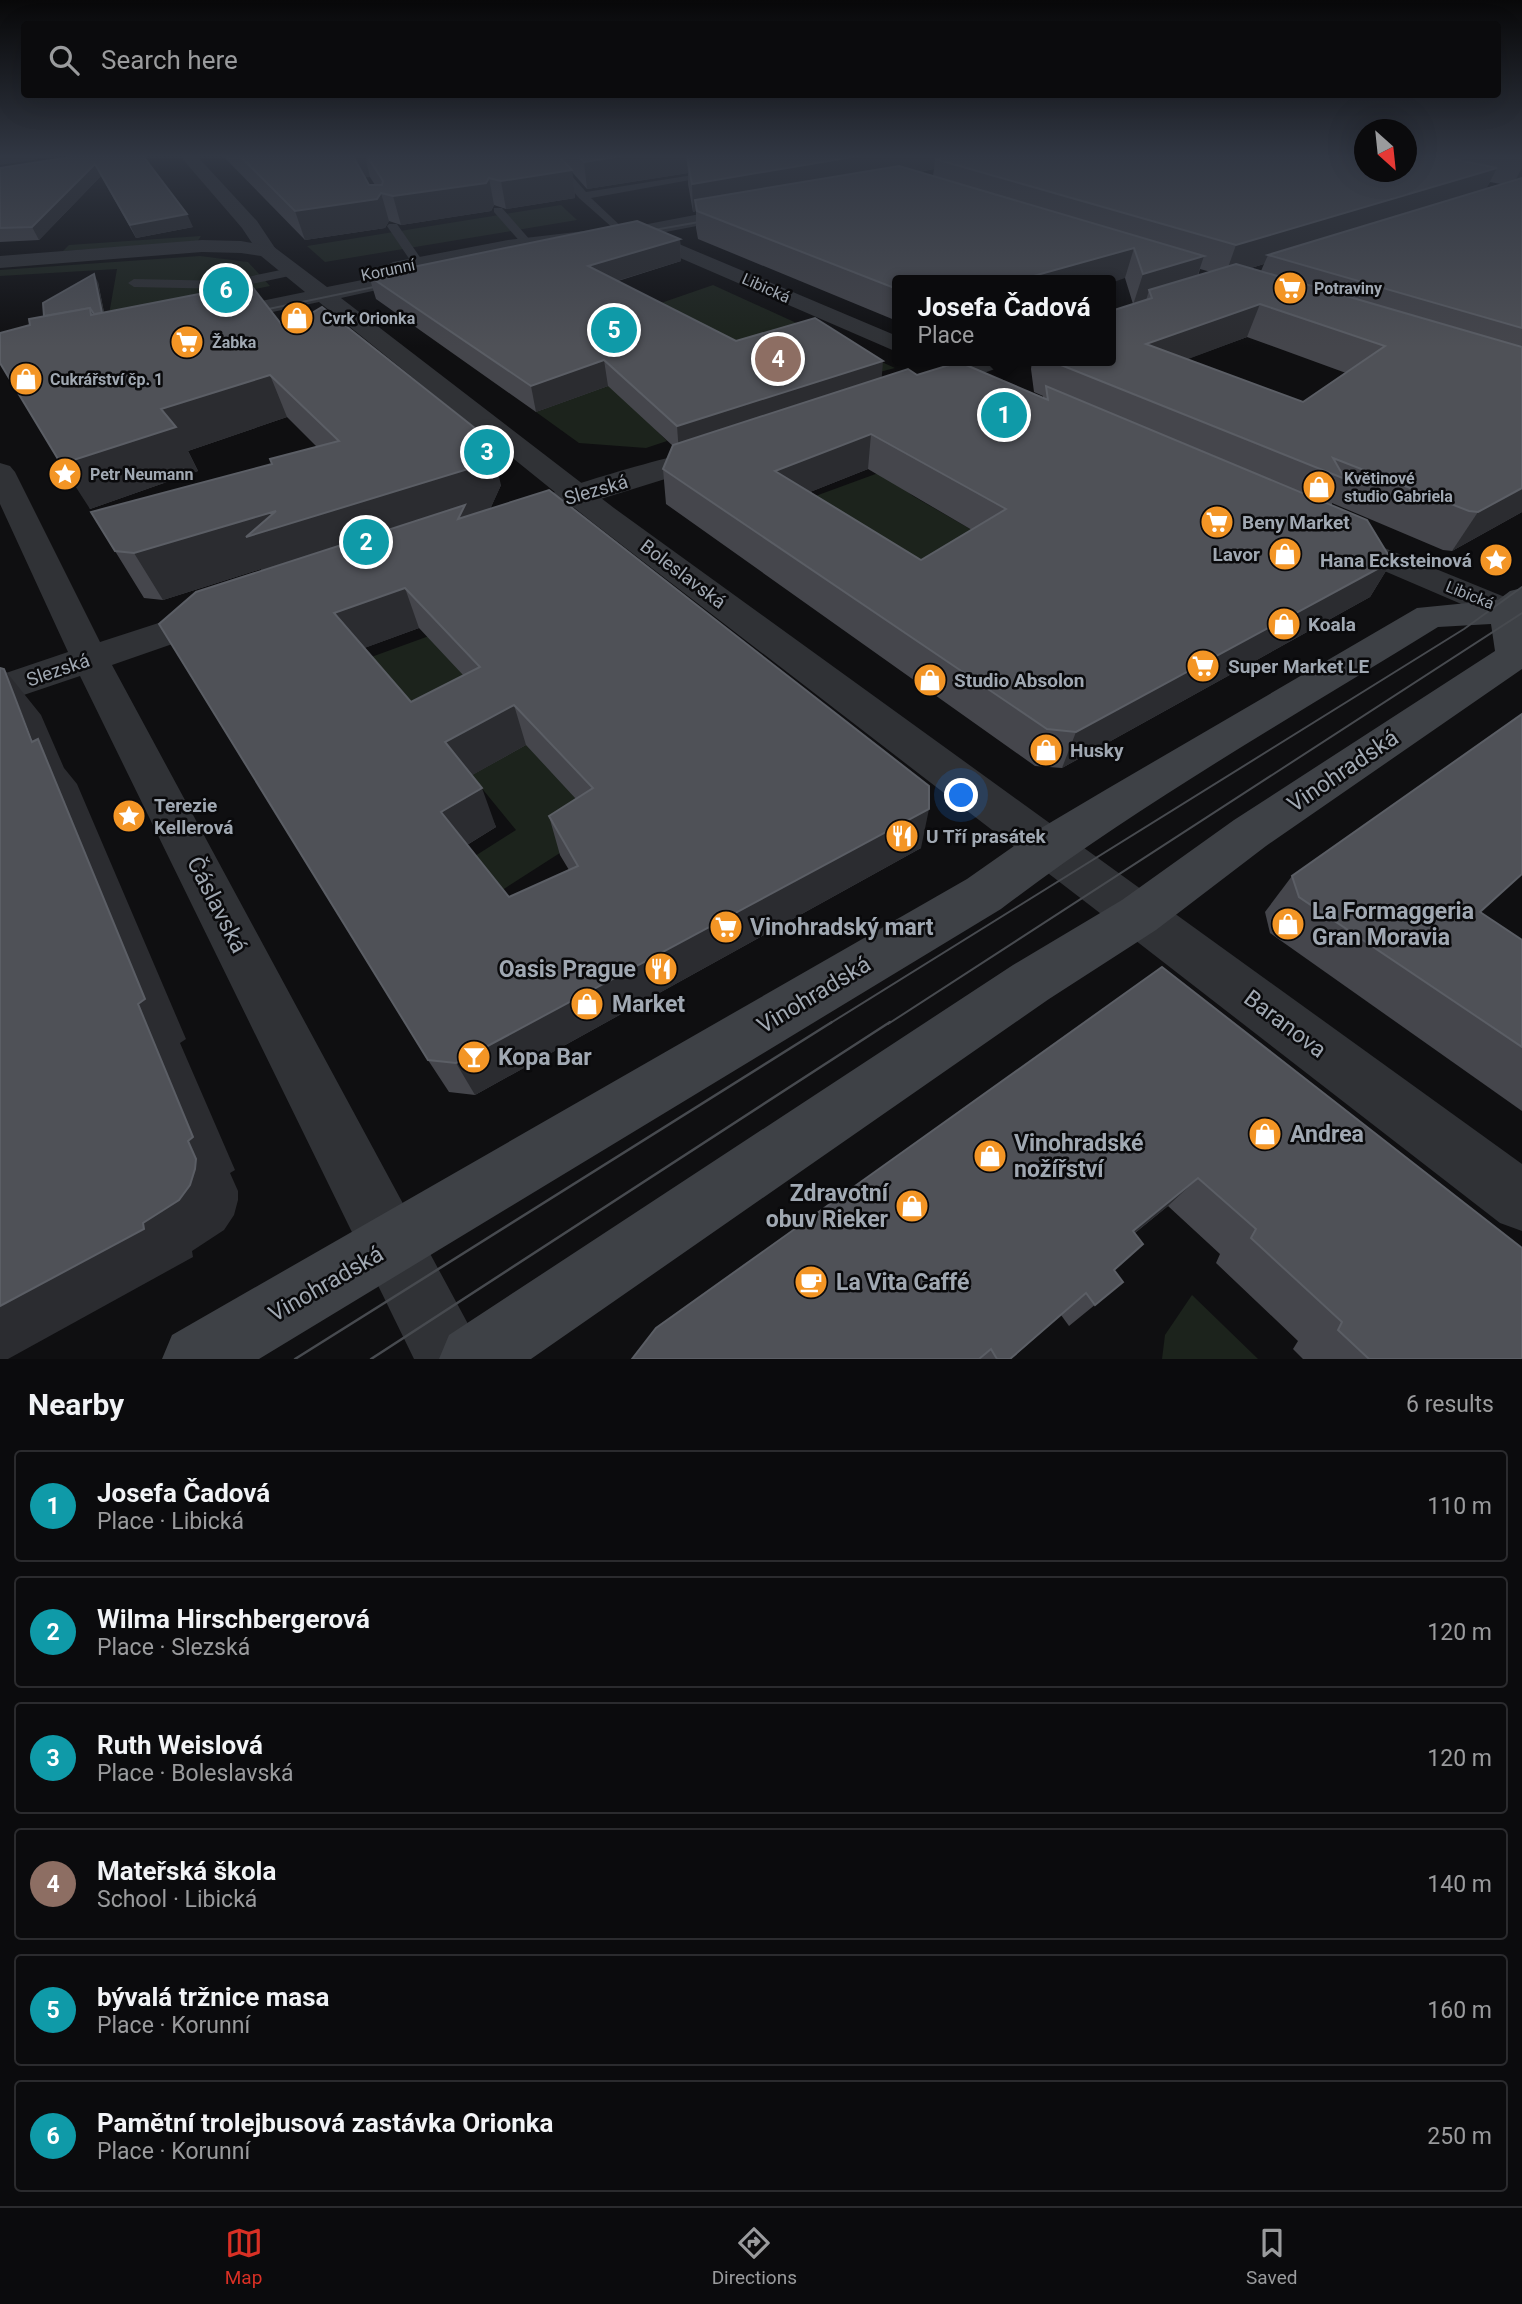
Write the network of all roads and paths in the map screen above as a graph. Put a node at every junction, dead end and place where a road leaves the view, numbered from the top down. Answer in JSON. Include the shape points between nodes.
{"nodes":[{"id":1,"x":244,"y":219,"type":"edge"},
{"id":2,"x":506,"y":219,"type":"edge"},
{"id":3,"x":612,"y":219,"type":"edge"},
{"id":4,"x":703,"y":219,"type":"edge"},
{"id":5,"x":393,"y":226,"type":"edge"},
{"id":6,"x":251,"y":227,"type":"junction"},
{"id":7,"x":629,"y":233,"type":"junction"},
{"id":8,"x":527,"y":243,"type":"junction"},
{"id":9,"x":202,"y":246,"type":"junction"},
{"id":10,"x":267,"y":251,"type":"junction"},
{"id":11,"x":0,"y":262,"type":"edge"},
{"id":12,"x":418,"y":263,"type":"junction"},
{"id":13,"x":295,"y":271,"type":"junction"},
{"id":14,"x":134,"y":283,"type":"dead end"},
{"id":15,"x":324,"y":295,"type":"junction"},
{"id":16,"x":195,"y":321,"type":"edge"},
{"id":17,"x":892,"y":343,"type":"edge"},
{"id":18,"x":946,"y":367,"type":"edge"},
{"id":19,"x":993,"y":374,"type":"edge"},
{"id":20,"x":899,"y":394,"type":"edge"},
{"id":21,"x":745,"y":445,"type":"edge"},
{"id":22,"x":0,"y":472,"type":"edge"},
{"id":23,"x":576,"y":493,"type":"junction"},
{"id":24,"x":515,"y":517,"type":"edge"},
{"id":25,"x":1323,"y":532,"type":"edge"},
{"id":26,"x":243,"y":608,"type":"edge"},
{"id":27,"x":1517,"y":609,"type":"edge"},
{"id":28,"x":90,"y":659,"type":"junction"},
{"id":29,"x":0,"y":689,"type":"edge"},
{"id":30,"x":1047,"y":848,"type":"junction"},
{"id":31,"x":1139,"y":915,"type":"junction"},
{"id":32,"x":1522,"y":1201,"type":"edge"},
{"id":33,"x":406,"y":1272,"type":"junction"},
{"id":34,"x":196,"y":1359,"type":"edge"},
{"id":35,"x":450,"y":1359,"type":"edge"},
{"id":36,"x":473,"y":1359,"type":"edge"}],
"edges":[{"from":1,"to":6,"type":"street"},
{"from":2,"to":8,"type":"lane"},
{"from":3,"to":7,"type":"lane"},
{"from":4,"to":7,"type":"street","name":"Korunní"},
{"from":5,"to":12,"type":"lane"},
{"from":6,"to":9,"type":"street","via":[[226,241]]},
{"from":6,"to":10,"type":"street"},
{"from":7,"to":8,"type":"street","name":"Korunní"},
{"from":7,"to":15,"type":"street","name":"Korunní"},
{"from":7,"to":17,"type":"street","name":"Libická"},
{"from":8,"to":12,"type":"street","name":"Korunní"},
{"from":9,"to":10,"type":"street"},
{"from":9,"to":11,"type":"street"},
{"from":10,"to":13,"type":"street","name":"Boleslavská"},
{"from":12,"to":15,"type":"street","name":"Korunní","via":[[358,275]]},
{"from":13,"to":14,"type":"lane","via":[[228,285]]},
{"from":13,"to":15,"type":"street","name":"Boleslavská"},
{"from":15,"to":16,"type":"street","name":"Korunní"},
{"from":15,"to":23,"type":"street","name":"Boleslavská"},
{"from":18,"to":19,"type":"street"},
{"from":18,"to":20,"type":"street"},
{"from":21,"to":23,"type":"street","name":"Slezská"},
{"from":22,"to":28,"type":"street","name":"Čáslavská"},
{"from":23,"to":24,"type":"street","name":"Slezská"},
{"from":23,"to":30,"type":"street","name":"Boleslavská"},
{"from":25,"to":27,"type":"street","name":"Libická"},
{"from":26,"to":28,"type":"street","name":"Slezská"},
{"from":27,"to":30,"type":"main road","name":"Vinohradská","via":[[1430,616]]},
{"from":27,"to":31,"type":"main road","name":"Vinohradská","via":[[1514,656],[1250,833]]},
{"from":28,"to":29,"type":"street","name":"Slezská"},
{"from":28,"to":33,"type":"street","name":"Čáslavská"},
{"from":30,"to":31,"type":"street","name":"Baranova"},
{"from":30,"to":33,"type":"main road","name":"Vinohradská","via":[[984,894]]},
{"from":31,"to":32,"type":"street","name":"Baranova"},
{"from":31,"to":36,"type":"main road","name":"Vinohradská","via":[[1031,982]]},
{"from":33,"to":34,"type":"main road","name":"Vinohradská"},
{"from":33,"to":35,"type":"street","name":"Čáslavská"}]}
